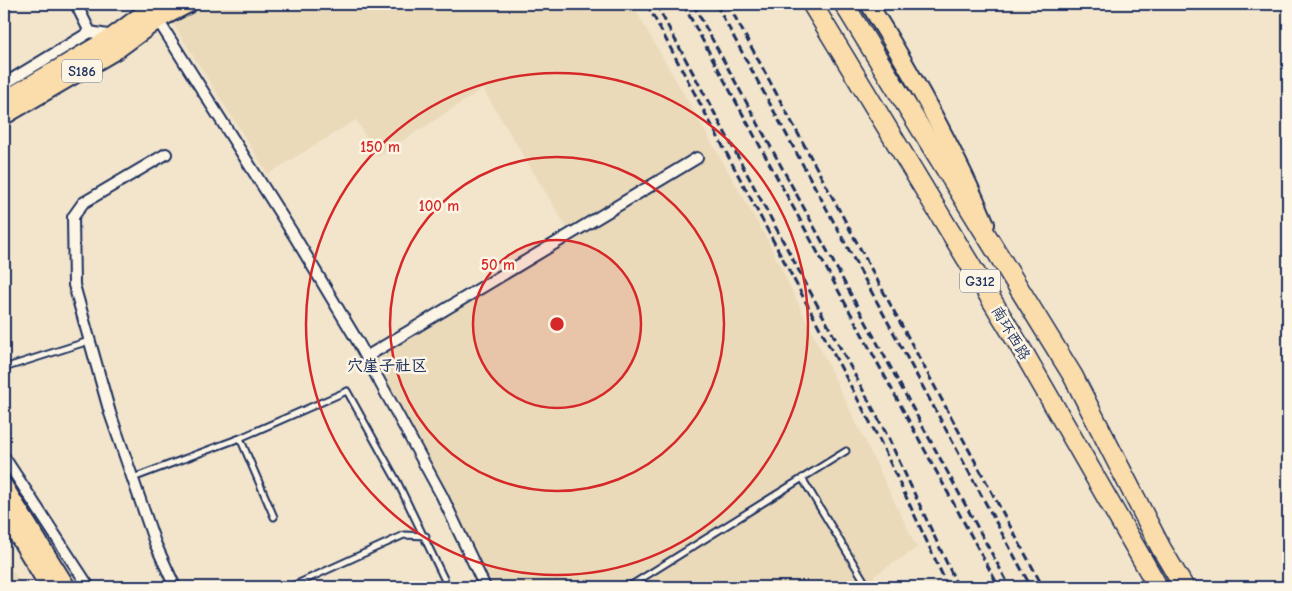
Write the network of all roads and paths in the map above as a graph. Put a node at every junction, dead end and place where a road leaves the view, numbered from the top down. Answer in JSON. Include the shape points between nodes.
{"nodes":[{"id":1,"x":76,"y":4,"type":"edge"},
{"id":2,"x":189,"y":4,"type":"edge"},
{"id":3,"x":812,"y":4,"type":"edge"},
{"id":4,"x":844,"y":4,"type":"edge"},
{"id":5,"x":869,"y":4,"type":"edge"},
{"id":6,"x":156,"y":11,"type":"edge"},
{"id":7,"x":90,"y":32,"type":"junction"},
{"id":8,"x":113,"y":36,"type":"junction"},
{"id":9,"x":4,"y":84,"type":"edge"},
{"id":10,"x":4,"y":100,"type":"edge"},
{"id":11,"x":4,"y":116,"type":"edge"},
{"id":12,"x":166,"y":154,"type":"dead end"},
{"id":13,"x":697,"y":158,"type":"dead end"},
{"id":14,"x":1000,"y":256,"type":"junction"},
{"id":15,"x":90,"y":340,"type":"junction"},
{"id":16,"x":366,"y":357,"type":"junction"},
{"id":17,"x":4,"y":368,"type":"edge"},
{"id":18,"x":240,"y":438,"type":"junction"},
{"id":19,"x":846,"y":450,"type":"dead end"},
{"id":20,"x":4,"y":457,"type":"edge"},
{"id":21,"x":132,"y":478,"type":"junction"},
{"id":22,"x":802,"y":478,"type":"junction"},
{"id":23,"x":4,"y":486,"type":"edge"},
{"id":24,"x":4,"y":513,"type":"edge"},
{"id":25,"x":274,"y":517,"type":"dead end"},
{"id":26,"x":426,"y":536,"type":"junction"},
{"id":27,"x":49,"y":587,"type":"edge"},
{"id":28,"x":67,"y":587,"type":"edge"},
{"id":29,"x":89,"y":587,"type":"edge"},
{"id":30,"x":175,"y":587,"type":"edge"},
{"id":31,"x":290,"y":587,"type":"edge"},
{"id":32,"x":448,"y":587,"type":"edge"},
{"id":33,"x":484,"y":587,"type":"edge"},
{"id":34,"x":628,"y":587,"type":"edge"},
{"id":35,"x":868,"y":587,"type":"edge"},
{"id":36,"x":1158,"y":587,"type":"edge"},
{"id":37,"x":1184,"y":587,"type":"edge"}],
"edges":[{"from":1,"to":7,"type":"street"},
{"from":2,"to":6,"type":"main road"},
{"from":3,"to":36,"type":"highway","name":"南环西路","number":"G312","via":[[1024,355]]},
{"from":4,"to":14,"type":"highway","name":"南环西路","number":"G312"},
{"from":5,"to":14,"type":"main road","via":[[915,78],[966,176]]},
{"from":6,"to":8,"type":"main road","number":"S186"},
{"from":6,"to":11,"type":"main road","number":"S186","via":[[117,50]]},
{"from":6,"to":16,"type":"street"},
{"from":7,"to":8,"type":"street"},
{"from":7,"to":9,"type":"street"},
{"from":8,"to":10,"type":"main road","number":"S186"},
{"from":12,"to":15,"type":"street","via":[[84,203],[72,217],[74,285]]},
{"from":13,"to":16,"type":"street"},
{"from":14,"to":37,"type":"highway","name":"南环西路","number":"G312","via":[[1073,376]]},
{"from":15,"to":17,"type":"lane"},
{"from":15,"to":21,"type":"street"},
{"from":16,"to":33,"type":"street","via":[[442,496]]},
{"from":18,"to":21,"type":"lane"},
{"from":18,"to":25,"type":"lane"},
{"from":18,"to":26,"type":"lane","via":[[347,391]]},
{"from":19,"to":22,"type":"lane"},
{"from":20,"to":29,"type":"street"},
{"from":21,"to":30,"type":"street"},
{"from":22,"to":34,"type":"lane"},
{"from":22,"to":35,"type":"lane"},
{"from":23,"to":28,"type":"main road"},
{"from":24,"to":27,"type":"main road"},
{"from":26,"to":31,"type":"lane","via":[[404,535]]},
{"from":26,"to":32,"type":"lane"}]}
